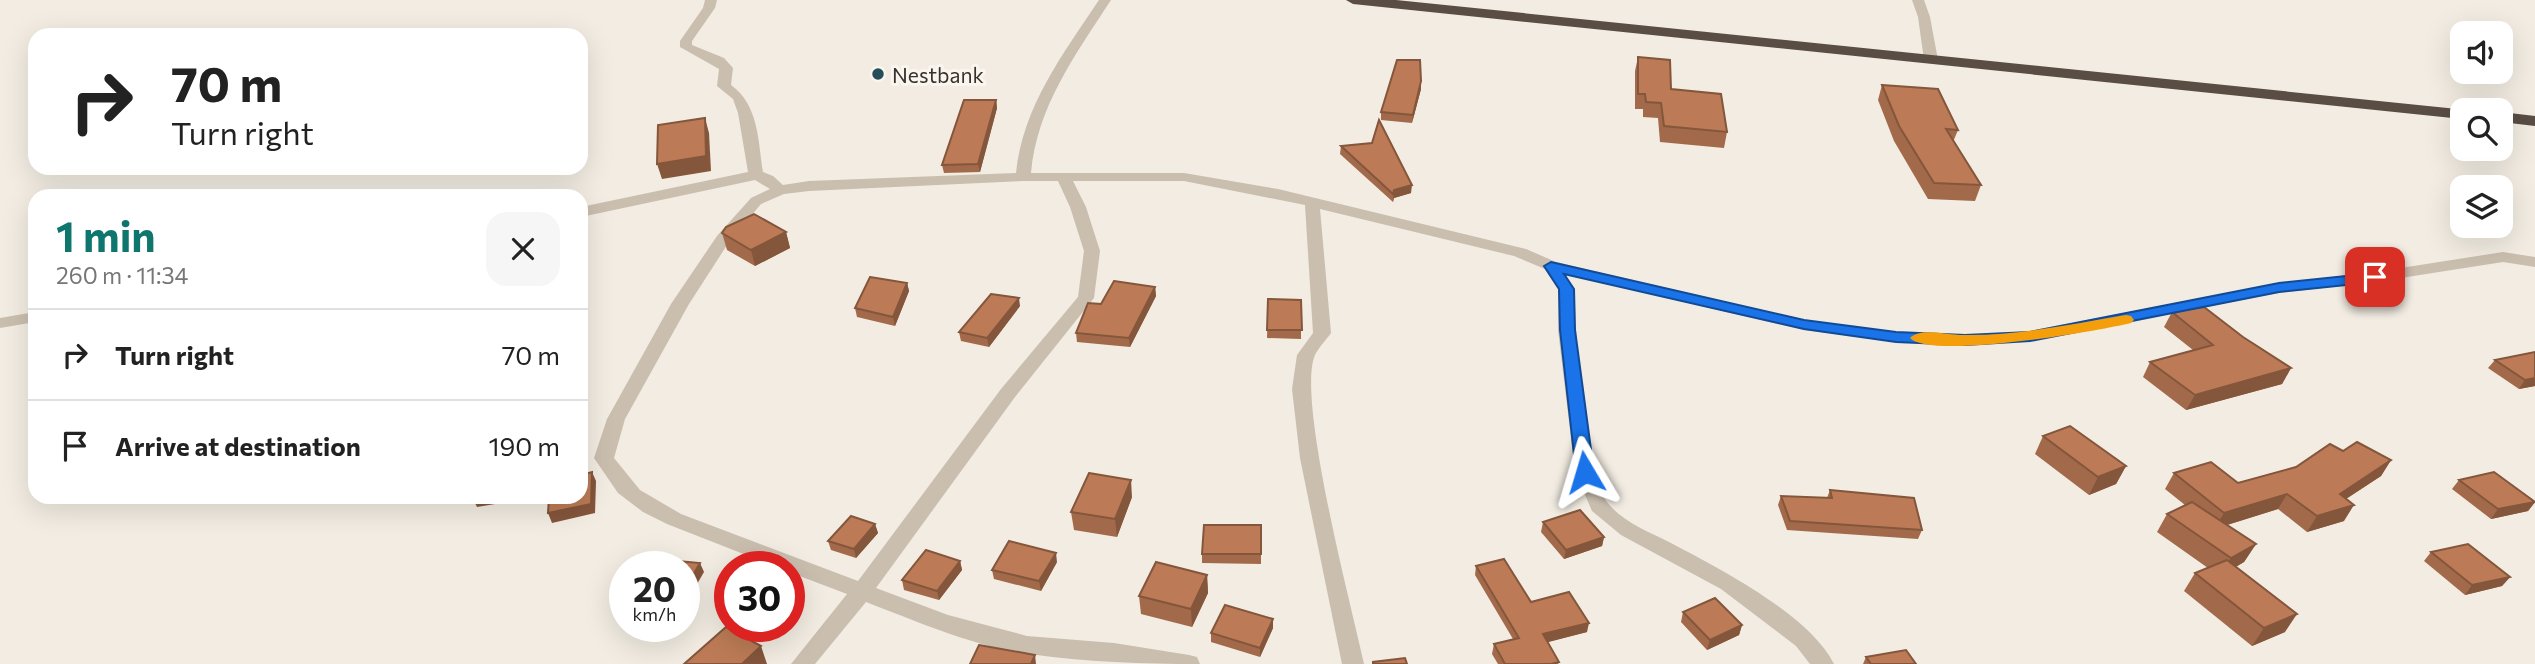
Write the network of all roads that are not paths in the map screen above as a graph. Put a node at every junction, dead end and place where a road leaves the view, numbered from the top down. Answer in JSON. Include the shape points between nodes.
{"nodes":[{"id":1,"x":711,"y":0,"type":"edge"},
{"id":2,"x":1105,"y":0,"type":"edge"},
{"id":3,"x":1353,"y":0,"type":"edge"},
{"id":4,"x":1918,"y":0,"type":"edge"},
{"id":5,"x":1931,"y":60,"type":"junction"},
{"id":6,"x":2450,"y":113,"type":"edge"},
{"id":7,"x":2513,"y":118,"type":"edge"},
{"id":8,"x":2535,"y":121,"type":"edge"},
{"id":9,"x":755,"y":175,"type":"junction"},
{"id":10,"x":1023,"y":177,"type":"junction"},
{"id":11,"x":1064,"y":178,"type":"junction"},
{"id":12,"x":780,"y":190,"type":"junction"},
{"id":13,"x":1312,"y":202,"type":"junction"},
{"id":14,"x":588,"y":211,"type":"edge"},
{"id":15,"x":2535,"y":262,"type":"edge"},
{"id":16,"x":1551,"y":266,"type":"junction"},
{"id":17,"x":28,"y":318,"type":"edge"},
{"id":18,"x":0,"y":323,"type":"edge"},
{"id":19,"x":862,"y":591,"type":"junction"},
{"id":20,"x":802,"y":664,"type":"edge"},
{"id":21,"x":1189,"y":664,"type":"edge"},
{"id":22,"x":1353,"y":664,"type":"edge"},
{"id":23,"x":1823,"y":664,"type":"edge"}],
"edges":[{"from":1,"to":9,"type":"street","via":[[686,47],[726,68],[724,86],[741,105],[751,135]]},
{"from":2,"to":10,"type":"street","via":[[1046,93],[1027,141]]},
{"from":3,"to":5,"type":"highway"},
{"from":4,"to":5,"type":"street"},
{"from":5,"to":6,"type":"highway"},
{"from":7,"to":8,"type":"highway"},
{"from":9,"to":12,"type":"street"},
{"from":9,"to":14,"type":"street"},
{"from":10,"to":11,"type":"street"},
{"from":10,"to":12,"type":"street"},
{"from":11,"to":13,"type":"street","via":[[1184,177]]},
{"from":11,"to":19,"type":"street","via":[[1092,251],[1086,298],[1008,393]]},
{"from":12,"to":19,"type":"street","via":[[756,201],[723,239],[680,304],[616,419],[604,458],[633,497],[674,519]]},
{"from":13,"to":16,"type":"street","via":[[1520,252]]},
{"from":13,"to":22,"type":"street","via":[[1322,333],[1306,355],[1301,389],[1310,458]]},
{"from":15,"to":16,"type":"street","via":[[2503,257],[2279,288],[2030,337],[1965,340],[1804,325]]},
{"from":16,"to":23,"type":"street","via":[[1566,289],[1585,472],[1599,506],[1628,530],[1729,583],[1804,640]]},
{"from":17,"to":18,"type":"street"},
{"from":19,"to":20,"type":"street"},
{"from":19,"to":21,"type":"street","via":[[944,623],[1027,645]]}]}
